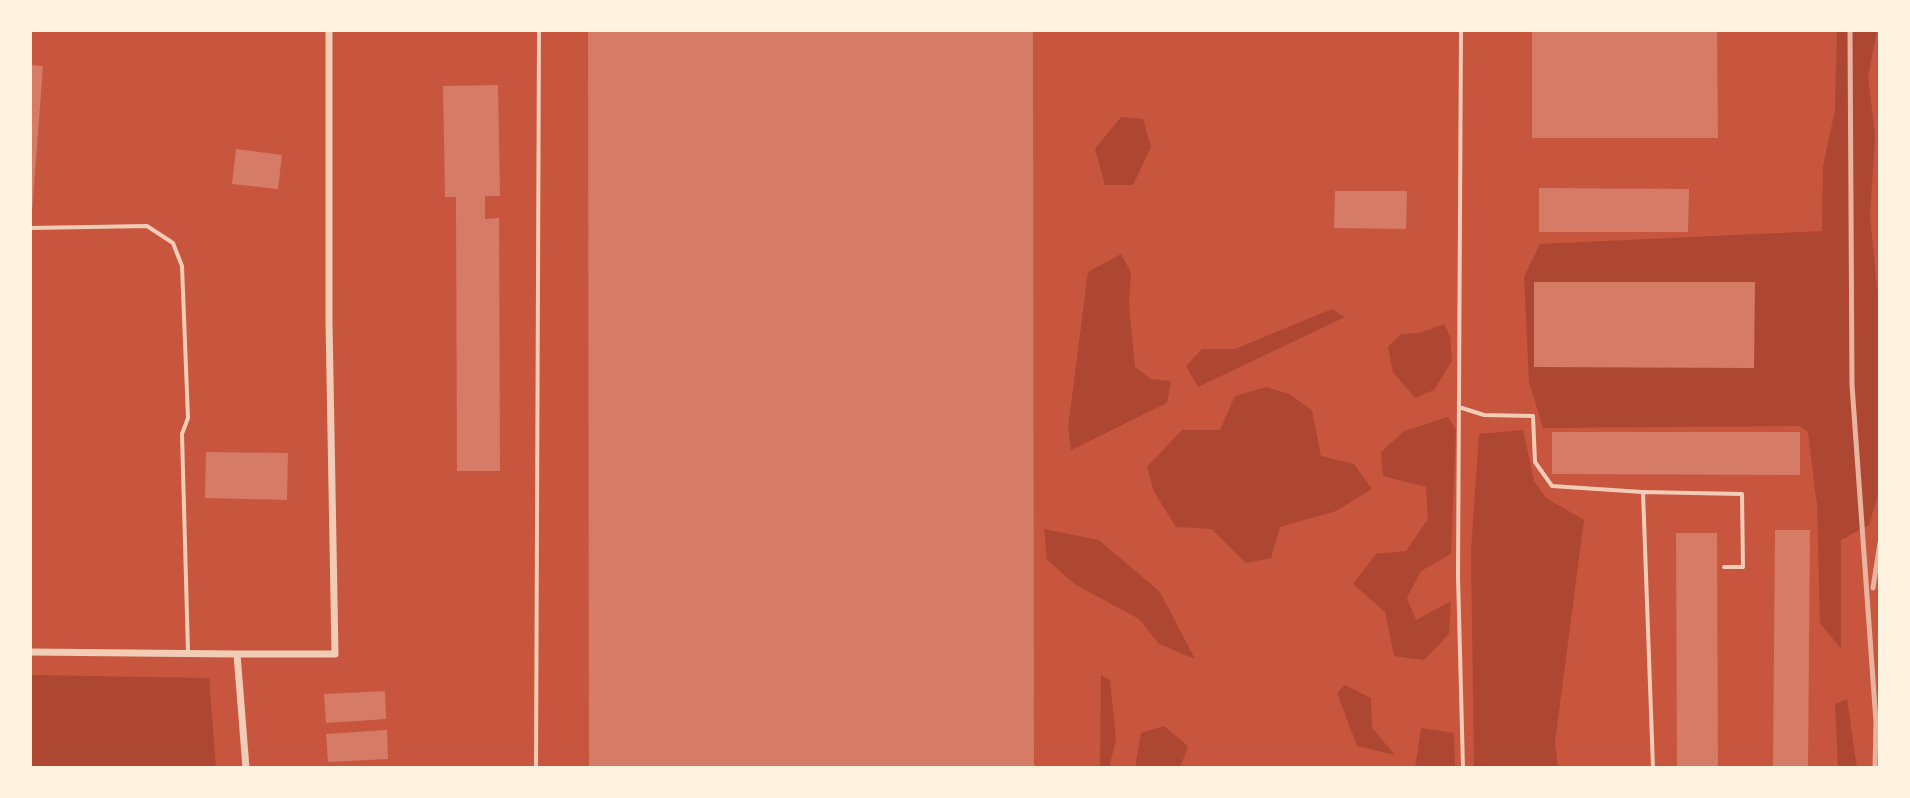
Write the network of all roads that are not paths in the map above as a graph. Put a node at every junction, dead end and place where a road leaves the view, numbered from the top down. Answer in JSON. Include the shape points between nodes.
{"nodes":[{"id":1,"x":329,"y":30,"type":"edge"},
{"id":2,"x":539,"y":30,"type":"edge"},
{"id":3,"x":1461,"y":30,"type":"edge"},
{"id":4,"x":30,"y":228,"type":"edge"},
{"id":5,"x":1462,"y":408,"type":"junction"},
{"id":6,"x":1643,"y":492,"type":"junction"},
{"id":7,"x":1724,"y":567,"type":"dead end"},
{"id":8,"x":30,"y":652,"type":"edge"},
{"id":9,"x":188,"y":652,"type":"junction"},
{"id":10,"x":237,"y":654,"type":"junction"},
{"id":11,"x":246,"y":768,"type":"edge"},
{"id":12,"x":536,"y":768,"type":"edge"},
{"id":13,"x":1463,"y":768,"type":"edge"},
{"id":14,"x":1653,"y":768,"type":"edge"}],
"edges":[{"from":1,"to":10,"type":"street","via":[[335,654]]},
{"from":2,"to":12,"type":"lane"},
{"from":3,"to":5,"type":"lane"},
{"from":4,"to":9,"type":"lane","via":[[147,226],[173,243],[182,266]]},
{"from":5,"to":6,"type":"lane","via":[[1484,415],[1533,416],[1535,462],[1552,486]]},
{"from":5,"to":13,"type":"lane","via":[[1458,591]]},
{"from":6,"to":7,"type":"lane","via":[[1742,494],[1743,567]]},
{"from":6,"to":14,"type":"lane"},
{"from":8,"to":9,"type":"street"},
{"from":9,"to":10,"type":"street"},
{"from":10,"to":11,"type":"street"}]}
